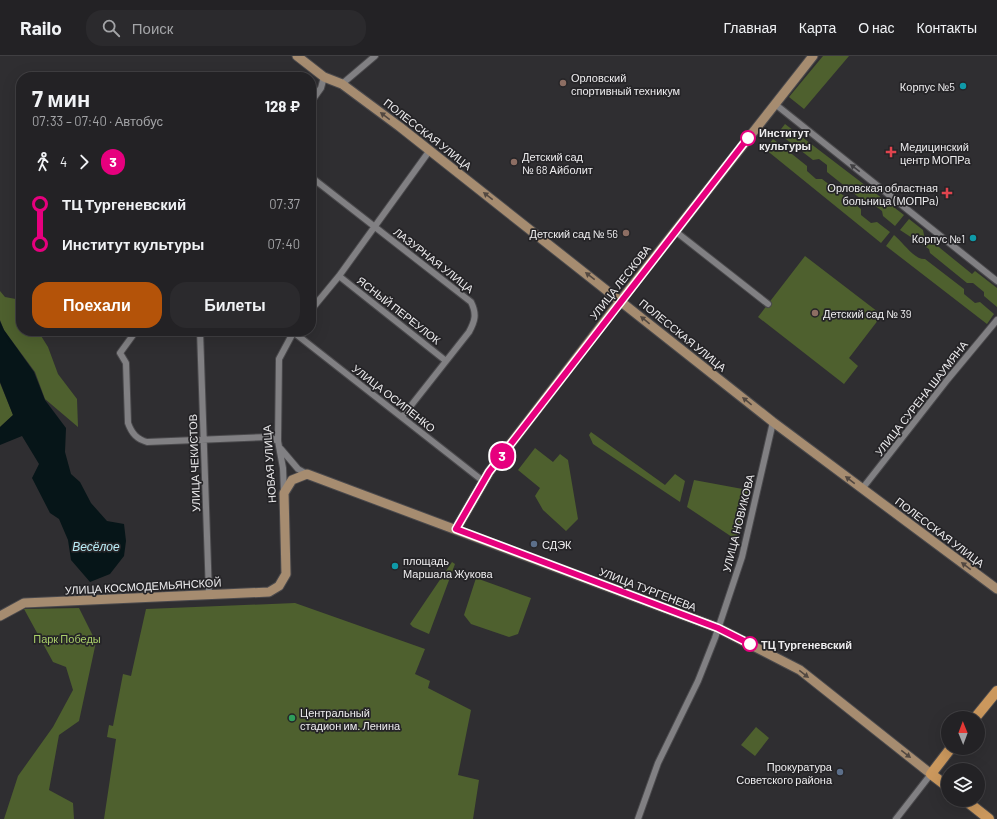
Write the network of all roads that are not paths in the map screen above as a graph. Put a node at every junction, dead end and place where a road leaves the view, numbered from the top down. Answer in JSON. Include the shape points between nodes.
{"nodes":[{"id":1,"x":297,"y":56,"type":"edge"},
{"id":2,"x":375,"y":56,"type":"edge"},
{"id":3,"x":813,"y":56,"type":"edge"},
{"id":4,"x":324,"y":77,"type":"junction"},
{"id":5,"x":342,"y":84,"type":"junction"},
{"id":6,"x":316,"y":96,"type":"edge"},
{"id":7,"x":775,"y":104,"type":"junction"},
{"id":8,"x":430,"y":150,"type":"junction"},
{"id":9,"x":316,"y":181,"type":"edge"},
{"id":10,"x":374,"y":226,"type":"junction"},
{"id":11,"x":675,"y":232,"type":"junction"},
{"id":12,"x":339,"y":276,"type":"junction"},
{"id":13,"x":997,"y":281,"type":"edge"},
{"id":14,"x":621,"y":300,"type":"junction"},
{"id":15,"x":316,"y":304,"type":"edge"},
{"id":16,"x":768,"y":304,"type":"dead end"},
{"id":17,"x":997,"y":320,"type":"edge"},
{"id":18,"x":132,"y":336,"type":"edge"},
{"id":19,"x":200,"y":336,"type":"edge"},
{"id":20,"x":291,"y":336,"type":"edge"},
{"id":21,"x":300,"y":336,"type":"edge"},
{"id":22,"x":446,"y":360,"type":"junction"},
{"id":23,"x":402,"y":417,"type":"junction"},
{"id":24,"x":773,"y":422,"type":"junction"},
{"id":25,"x":204,"y":439,"type":"junction"},
{"id":26,"x":278,"y":440,"type":"junction"},
{"id":27,"x":280,"y":448,"type":"junction"},
{"id":28,"x":307,"y":474,"type":"junction"},
{"id":29,"x":483,"y":481,"type":"junction"},
{"id":30,"x":862,"y":489,"type":"junction"},
{"id":31,"x":284,"y":493,"type":"junction"},
{"id":32,"x":456,"y":529,"type":"junction"},
{"id":33,"x":997,"y":589,"type":"edge"},
{"id":34,"x":270,"y":592,"type":"joint"},
{"id":35,"x":209,"y":595,"type":"junction"},
{"id":36,"x":0,"y":616,"type":"edge"},
{"id":37,"x":718,"y":628,"type":"junction"},
{"id":38,"x":997,"y":691,"type":"edge"},
{"id":39,"x":981,"y":711,"type":"edge"},
{"id":40,"x":946,"y":755,"type":"edge"},
{"id":41,"x":931,"y":774,"type":"junction"},
{"id":42,"x":941,"y":782,"type":"edge"},
{"id":43,"x":974,"y":807,"type":"edge"},
{"id":44,"x":638,"y":819,"type":"edge"},
{"id":45,"x":896,"y":819,"type":"edge"},
{"id":46,"x":989,"y":819,"type":"edge"}],
"edges":[{"from":1,"to":4,"type":"main road","name":"ПОЛЕССКАЯ УЛИЦА"},
{"from":2,"to":5,"type":"street"},
{"from":3,"to":7,"type":"main road","name":"УЛИЦА ЛЕСКОВА"},
{"from":4,"to":5,"type":"main road","name":"ПОЛЕССКАЯ УЛИЦА"},
{"from":4,"to":6,"type":"street","via":[[322,88]]},
{"from":8,"to":5,"type":"main road","name":"ПОЛЕССКАЯ УЛИЦА","one_way":true},
{"from":7,"to":11,"type":"main road","name":"УЛИЦА ЛЕСКОВА"},
{"from":13,"to":7,"type":"street","one_way":true},
{"from":8,"to":10,"type":"street"},
{"from":14,"to":8,"type":"main road","name":"ПОЛЕССКАЯ УЛИЦА","one_way":true},
{"from":9,"to":10,"type":"street","name":"ЛАЗУРНАЯ УЛИЦА"},
{"from":10,"to":12,"type":"street"},
{"from":10,"to":22,"type":"street","name":"ЛАЗУРНАЯ УЛИЦА","via":[[472,302],[476,310],[473,325]]},
{"from":11,"to":14,"type":"main road","name":"УЛИЦА ЛЕСКОВА"},
{"from":11,"to":16,"type":"street"},
{"from":12,"to":15,"type":"street"},
{"from":12,"to":22,"type":"street","name":"ЯСНЫЙ ПЕРЕУЛОК"},
{"from":24,"to":14,"type":"main road","name":"ПОЛЕССКАЯ УЛИЦА","one_way":true},
{"from":14,"to":29,"type":"main road","name":"УЛИЦА ЛЕСКОВА"},
{"from":17,"to":30,"type":"street","name":"УЛИЦА СУРЕНА ШАУМЯНА"},
{"from":18,"to":25,"type":"street","via":[[120,353],[126,363],[128,423],[131,431],[147,442]]},
{"from":19,"to":25,"type":"street","name":"УЛИЦА ЧЕКИСТОВ"},
{"from":20,"to":26,"type":"street","name":"НОВАЯ УЛИЦА","via":[[279,359]]},
{"from":21,"to":23,"type":"street","name":"УЛИЦА ОСИПЕНКО"},
{"from":22,"to":23,"type":"street","name":"ЛАЗУРНАЯ УЛИЦА"},
{"from":23,"to":29,"type":"street","name":"УЛИЦА ОСИПЕНКО"},
{"from":30,"to":24,"type":"main road","name":"ПОЛЕССКАЯ УЛИЦА","one_way":true},
{"from":24,"to":37,"type":"street","name":"УЛИЦА НОВИКОВА","via":[[742,557]]},
{"from":25,"to":26,"type":"street","via":[[269,437]]},
{"from":25,"to":35,"type":"street","name":"УЛИЦА ЧЕКИСТОВ"},
{"from":26,"to":27,"type":"street","name":"НОВАЯ УЛИЦА"},
{"from":27,"to":28,"type":"street","via":[[298,469]]},
{"from":27,"to":31,"type":"street","name":"НОВАЯ УЛИЦА"},
{"from":28,"to":31,"type":"main road","via":[[292,480]]},
{"from":28,"to":32,"type":"main road","name":"УЛИЦА ТУРГЕНЕВА"},
{"from":29,"to":32,"type":"main road","name":"УЛИЦА ЛЕСКОВА"},
{"from":33,"to":30,"type":"main road","name":"ПОЛЕССКАЯ УЛИЦА","one_way":true},
{"from":31,"to":34,"type":"main road","name":"НОВАЯ УЛИЦА","via":[[286,574],[279,586]]},
{"from":32,"to":37,"type":"main road","name":"УЛИЦА ТУРГЕНЕВА"},
{"from":34,"to":35,"type":"main road","name":"УЛИЦА КОСМОДЕМЬЯНСКОЙ"},
{"from":35,"to":36,"type":"main road","name":"УЛИЦА КОСМОДЕМЬЯНСКОЙ","via":[[24,604]]},
{"from":37,"to":41,"type":"main road","name":"УЛИЦА ТУРГЕНЕВА","one_way":true,"via":[[800,670]]},
{"from":37,"to":44,"type":"street","name":"УЛИЦА НОВИКОВА","via":[[698,681],[658,763]]},
{"from":38,"to":39,"type":"main road"},
{"from":40,"to":41,"type":"main road"},
{"from":41,"to":42,"type":"main road","name":"УЛИЦА ТУРГЕНЕВА"},
{"from":41,"to":45,"type":"street"},
{"from":43,"to":46,"type":"main road"}]}
